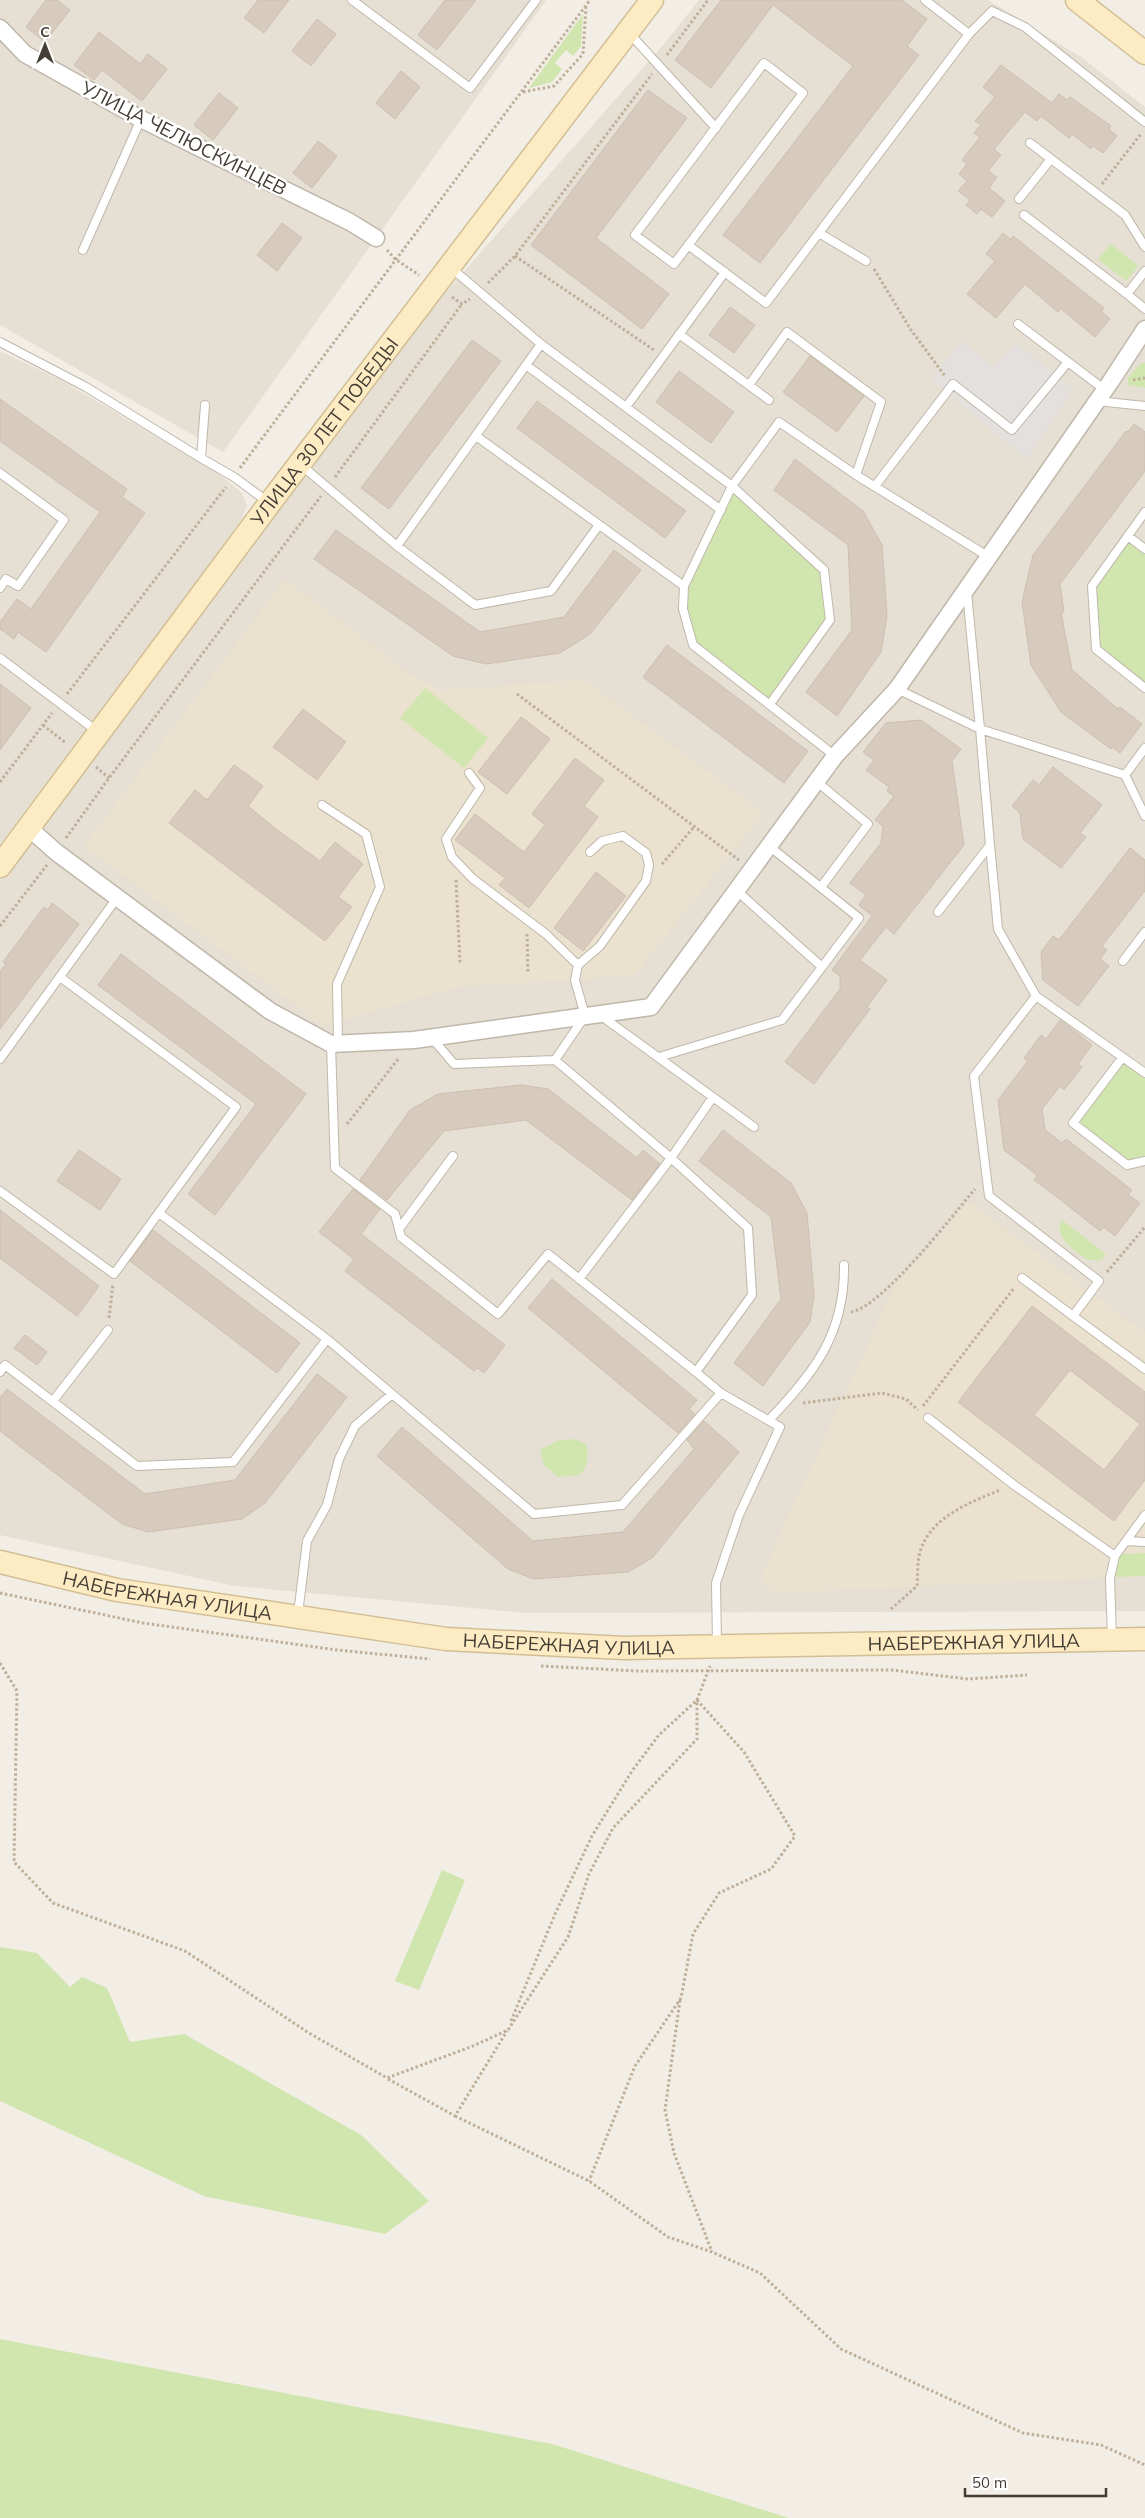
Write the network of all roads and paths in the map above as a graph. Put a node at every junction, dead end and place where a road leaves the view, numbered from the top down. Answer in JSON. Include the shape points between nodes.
{"nodes":[{"id":1,"x":352,"y":0,"type":"edge"},
{"id":2,"x":536,"y":0,"type":"edge"},
{"id":3,"x":590,"y":0,"type":"edge"},
{"id":4,"x":652,"y":0,"type":"edge"},
{"id":5,"x":708,"y":0,"type":"edge"},
{"id":6,"x":925,"y":0,"type":"edge"},
{"id":7,"x":1076,"y":0,"type":"edge"},
{"id":8,"x":586,"y":6,"type":"junction"},
{"id":9,"x":0,"y":28,"type":"edge"},
{"id":10,"x":627,"y":31,"type":"junction"},
{"id":11,"x":969,"y":34,"type":"junction"},
{"id":12,"x":1143,"y":47,"type":"edge"},
{"id":13,"x":658,"y":67,"type":"junction"},
{"id":14,"x":522,"y":92,"type":"junction"},
{"id":15,"x":141,"y":119,"type":"junction"},
{"id":16,"x":1145,"y":122,"type":"edge"},
{"id":17,"x":716,"y":128,"type":"junction"},
{"id":18,"x":1145,"y":128,"type":"edge"},
{"id":19,"x":1030,"y":143,"type":"dead end"},
{"id":20,"x":1050,"y":159,"type":"junction"},
{"id":21,"x":1095,"y":192,"type":"junction"},
{"id":22,"x":1019,"y":198,"type":"dead end"},
{"id":23,"x":1024,"y":215,"type":"dead end"},
{"id":24,"x":819,"y":233,"type":"junction"},
{"id":25,"x":376,"y":238,"type":"joint"},
{"id":26,"x":688,"y":245,"type":"junction"},
{"id":27,"x":1145,"y":247,"type":"edge"},
{"id":28,"x":83,"y":250,"type":"dead end"},
{"id":29,"x":516,"y":256,"type":"junction"},
{"id":30,"x":395,"y":259,"type":"junction"},
{"id":31,"x":866,"y":261,"type":"dead end"},
{"id":32,"x":449,"y":266,"type":"junction"},
{"id":33,"x":874,"y":270,"type":"dead end"},
{"id":34,"x":1145,"y":271,"type":"edge"},
{"id":35,"x":725,"y":272,"type":"junction"},
{"id":36,"x":423,"y":278,"type":"dead end"},
{"id":37,"x":478,"y":292,"type":"junction"},
{"id":38,"x":446,"y":294,"type":"dead end"},
{"id":39,"x":1127,"y":294,"type":"junction"},
{"id":40,"x":462,"y":304,"type":"junction"},
{"id":41,"x":1145,"y":309,"type":"edge"},
{"id":42,"x":1018,"y":324,"type":"dead end"},
{"id":43,"x":1145,"y":329,"type":"edge"},
{"id":44,"x":679,"y":334,"type":"junction"},
{"id":45,"x":0,"y":342,"type":"edge"},
{"id":46,"x":660,"y":342,"type":"dead end"},
{"id":47,"x":541,"y":344,"type":"junction"},
{"id":48,"x":1068,"y":362,"type":"junction"},
{"id":49,"x":526,"y":366,"type":"junction"},
{"id":50,"x":952,"y":384,"type":"junction"},
{"id":51,"x":748,"y":385,"type":"junction"},
{"id":52,"x":1101,"y":396,"type":"junction"},
{"id":53,"x":769,"y":400,"type":"dead end"},
{"id":54,"x":204,"y":405,"type":"dead end"},
{"id":55,"x":1145,"y":406,"type":"edge"},
{"id":56,"x":626,"y":407,"type":"junction"},
{"id":57,"x":476,"y":436,"type":"junction"},
{"id":58,"x":201,"y":458,"type":"junction"},
{"id":59,"x":300,"y":464,"type":"junction"},
{"id":60,"x":0,"y":472,"type":"edge"},
{"id":61,"x":856,"y":475,"type":"junction"},
{"id":62,"x":234,"y":477,"type":"junction"},
{"id":63,"x":328,"y":486,"type":"junction"},
{"id":64,"x":732,"y":486,"type":"junction"},
{"id":65,"x":875,"y":486,"type":"junction"},
{"id":66,"x":270,"y":504,"type":"junction"},
{"id":67,"x":721,"y":510,"type":"junction"},
{"id":68,"x":1145,"y":512,"type":"edge"},
{"id":69,"x":599,"y":525,"type":"junction"},
{"id":70,"x":1128,"y":536,"type":"junction"},
{"id":71,"x":397,"y":546,"type":"junction"},
{"id":72,"x":1145,"y":549,"type":"edge"},
{"id":73,"x":989,"y":557,"type":"junction"},
{"id":74,"x":684,"y":586,"type":"junction"},
{"id":75,"x":0,"y":588,"type":"edge"},
{"id":76,"x":967,"y":589,"type":"junction"},
{"id":77,"x":0,"y":658,"type":"edge"},
{"id":78,"x":1145,"y":688,"type":"edge"},
{"id":79,"x":897,"y":689,"type":"junction"},
{"id":80,"x":517,"y":694,"type":"dead end"},
{"id":81,"x":60,"y":703,"type":"junction"},
{"id":82,"x":770,"y":704,"type":"junction"},
{"id":83,"x":980,"y":729,"type":"junction"},
{"id":84,"x":100,"y":733,"type":"junction"},
{"id":85,"x":1145,"y":748,"type":"edge"},
{"id":86,"x":835,"y":756,"type":"junction"},
{"id":87,"x":469,"y":773,"type":"dead end"},
{"id":88,"x":1125,"y":775,"type":"junction"},
{"id":89,"x":816,"y":781,"type":"junction"},
{"id":90,"x":0,"y":782,"type":"edge"},
{"id":91,"x":322,"y":805,"type":"dead end"},
{"id":92,"x":1145,"y":816,"type":"edge"},
{"id":93,"x":694,"y":827,"type":"junction"},
{"id":94,"x":29,"y":828,"type":"junction"},
{"id":95,"x":990,"y":845,"type":"junction"},
{"id":96,"x":769,"y":846,"type":"junction"},
{"id":97,"x":56,"y":852,"type":"junction"},
{"id":98,"x":590,"y":852,"type":"dead end"},
{"id":99,"x":456,"y":862,"type":"junction"},
{"id":100,"x":0,"y":866,"type":"edge"},
{"id":101,"x":752,"y":870,"type":"junction"},
{"id":102,"x":646,"y":882,"type":"junction"},
{"id":103,"x":821,"y":887,"type":"junction"},
{"id":104,"x":736,"y":890,"type":"junction"},
{"id":105,"x":117,"y":898,"type":"junction"},
{"id":106,"x":938,"y":912,"type":"dead end"},
{"id":107,"x":526,"y":919,"type":"junction"},
{"id":108,"x":0,"y":926,"type":"edge"},
{"id":109,"x":1145,"y":932,"type":"edge"},
{"id":110,"x":1122,"y":961,"type":"dead end"},
{"id":111,"x":460,"y":964,"type":"dead end"},
{"id":112,"x":578,"y":965,"type":"junction"},
{"id":113,"x":822,"y":967,"type":"junction"},
{"id":114,"x":528,"y":973,"type":"dead end"},
{"id":115,"x":60,"y":977,"type":"junction"},
{"id":116,"x":1036,"y":996,"type":"junction"},
{"id":117,"x":592,"y":1015,"type":"junction"},
{"id":118,"x":432,"y":1037,"type":"junction"},
{"id":119,"x":414,"y":1040,"type":"junction"},
{"id":120,"x":334,"y":1043,"type":"junction"},
{"id":121,"x":659,"y":1057,"type":"junction"},
{"id":122,"x":1122,"y":1058,"type":"junction"},
{"id":123,"x":0,"y":1059,"type":"edge"},
{"id":124,"x":555,"y":1060,"type":"junction"},
{"id":125,"x":1145,"y":1073,"type":"edge"},
{"id":126,"x":713,"y":1097,"type":"junction"},
{"id":127,"x":754,"y":1127,"type":"dead end"},
{"id":128,"x":332,"y":1142,"type":"junction"},
{"id":129,"x":453,"y":1156,"type":"dead end"},
{"id":130,"x":671,"y":1158,"type":"junction"},
{"id":131,"x":1145,"y":1162,"type":"edge"},
{"id":132,"x":986,"y":1177,"type":"junction"},
{"id":133,"x":0,"y":1191,"type":"edge"},
{"id":134,"x":159,"y":1213,"type":"junction"},
{"id":135,"x":1145,"y":1227,"type":"edge"},
{"id":136,"x":399,"y":1229,"type":"junction"},
{"id":137,"x":844,"y":1265,"type":"dead end"},
{"id":138,"x":114,"y":1274,"type":"junction"},
{"id":139,"x":1022,"y":1278,"type":"joint"},
{"id":140,"x":579,"y":1279,"type":"junction"},
{"id":141,"x":1099,"y":1281,"type":"junction"},
{"id":142,"x":841,"y":1314,"type":"junction"},
{"id":143,"x":1073,"y":1316,"type":"junction"},
{"id":144,"x":108,"y":1330,"type":"joint"},
{"id":145,"x":327,"y":1339,"type":"junction"},
{"id":146,"x":1145,"y":1369,"type":"edge"},
{"id":147,"x":0,"y":1372,"type":"edge"},
{"id":148,"x":696,"y":1372,"type":"junction"},
{"id":149,"x":721,"y":1393,"type":"junction"},
{"id":150,"x":392,"y":1394,"type":"junction"},
{"id":151,"x":53,"y":1401,"type":"junction"},
{"id":152,"x":782,"y":1406,"type":"junction"},
{"id":153,"x":919,"y":1412,"type":"junction"},
{"id":154,"x":928,"y":1418,"type":"joint"},
{"id":155,"x":769,"y":1420,"type":"junction"},
{"id":156,"x":1014,"y":1484,"type":"junction"},
{"id":157,"x":1145,"y":1515,"type":"edge"},
{"id":158,"x":1126,"y":1542,"type":"junction"},
{"id":159,"x":1145,"y":1542,"type":"edge"},
{"id":160,"x":1115,"y":1556,"type":"junction"},
{"id":161,"x":0,"y":1562,"type":"edge"},
{"id":162,"x":891,"y":1609,"type":"dead end"},
{"id":163,"x":297,"y":1618,"type":"junction"},
{"id":164,"x":1145,"y":1639,"type":"edge"},
{"id":165,"x":1112,"y":1641,"type":"junction"},
{"id":166,"x":717,"y":1646,"type":"junction"},
{"id":167,"x":0,"y":1663,"type":"edge"},
{"id":168,"x":892,"y":1670,"type":"dead end"},
{"id":169,"x":1027,"y":1675,"type":"dead end"},
{"id":170,"x":697,"y":1700,"type":"junction"},
{"id":171,"x":680,"y":1998,"type":"junction"},
{"id":172,"x":508,"y":2030,"type":"junction"},
{"id":173,"x":387,"y":2078,"type":"junction"},
{"id":174,"x":455,"y":2116,"type":"junction"},
{"id":175,"x":589,"y":2181,"type":"junction"},
{"id":176,"x":712,"y":2252,"type":"junction"},
{"id":177,"x":1145,"y":2465,"type":"edge"}],
"edges":[{"from":1,"to":2,"type":"lane","via":[[470,88]]},
{"from":3,"to":8,"type":"path"},
{"from":4,"to":10,"type":"street","name":"УЛИЦА 30 ЛЕТ ПОБЕДЫ"},
{"from":5,"to":13,"type":"path"},
{"from":6,"to":11,"type":"lane"},
{"from":7,"to":12,"type":"street"},
{"from":8,"to":14,"type":"path"},
{"from":8,"to":14,"type":"path","via":[[583,54],[554,86]]},
{"from":9,"to":15,"type":"street","name":"УЛИЦА ЧЕЛЮСКИНЦЕВ","via":[[25,54]]},
{"from":10,"to":13,"type":"lane"},
{"from":10,"to":32,"type":"street","name":"УЛИЦА 30 ЛЕТ ПОБЕДЫ"},
{"from":11,"to":16,"type":"lane","via":[[992,11],[1025,27]]},
{"from":11,"to":24,"type":"lane"},
{"from":13,"to":17,"type":"lane"},
{"from":13,"to":29,"type":"path"},
{"from":14,"to":30,"type":"path"},
{"from":15,"to":25,"type":"street","name":"УЛИЦА ЧЕЛЮСКИНЦЕВ","via":[[350,222]]},
{"from":15,"to":28,"type":"lane"},
{"from":17,"to":26,"type":"lane","via":[[635,235],[674,264]]},
{"from":17,"to":26,"type":"lane","via":[[764,63],[803,92]]},
{"from":18,"to":21,"type":"path"},
{"from":19,"to":20,"type":"lane"},
{"from":20,"to":21,"type":"lane"},
{"from":20,"to":22,"type":"lane"},
{"from":21,"to":27,"type":"lane","via":[[1125,215]]},
{"from":23,"to":39,"type":"lane"},
{"from":24,"to":31,"type":"lane"},
{"from":24,"to":35,"type":"lane","via":[[766,303]]},
{"from":25,"to":30,"type":"path"},
{"from":26,"to":35,"type":"lane"},
{"from":29,"to":37,"type":"path"},
{"from":29,"to":46,"type":"path","via":[[654,350]]},
{"from":30,"to":36,"type":"path"},
{"from":30,"to":62,"type":"path"},
{"from":32,"to":37,"type":"lane"},
{"from":32,"to":59,"type":"street","name":"УЛИЦА 30 ЛЕТ ПОБЕДЫ"},
{"from":33,"to":50,"type":"path","via":[[910,330]]},
{"from":34,"to":39,"type":"lane"},
{"from":35,"to":44,"type":"lane"},
{"from":37,"to":40,"type":"path"},
{"from":37,"to":47,"type":"lane"},
{"from":38,"to":40,"type":"path"},
{"from":39,"to":41,"type":"lane"},
{"from":40,"to":63,"type":"path"},
{"from":42,"to":48,"type":"lane"},
{"from":43,"to":52,"type":"street"},
{"from":44,"to":51,"type":"lane"},
{"from":44,"to":56,"type":"lane"},
{"from":45,"to":58,"type":"lane","via":[[86,387]]},
{"from":47,"to":49,"type":"lane"},
{"from":47,"to":56,"type":"lane"},
{"from":48,"to":50,"type":"lane","via":[[1012,430]]},
{"from":48,"to":52,"type":"lane"},
{"from":49,"to":57,"type":"lane"},
{"from":49,"to":67,"type":"lane"},
{"from":50,"to":65,"type":"lane"},
{"from":51,"to":53,"type":"lane"},
{"from":51,"to":61,"type":"lane","via":[[787,332],[881,402]]},
{"from":52,"to":55,"type":"lane"},
{"from":52,"to":73,"type":"street"},
{"from":54,"to":58,"type":"lane"},
{"from":56,"to":64,"type":"lane"},
{"from":57,"to":69,"type":"lane"},
{"from":57,"to":71,"type":"lane"},
{"from":58,"to":62,"type":"lane"},
{"from":59,"to":63,"type":"lane"},
{"from":59,"to":66,"type":"street","name":"УЛИЦА 30 ЛЕТ ПОБЕДЫ"},
{"from":60,"to":75,"type":"lane","via":[[64,520],[18,586],[6,579]]},
{"from":61,"to":64,"type":"lane","via":[[779,422]]},
{"from":61,"to":65,"type":"lane"},
{"from":62,"to":66,"type":"lane"},
{"from":62,"to":81,"type":"path"},
{"from":63,"to":71,"type":"lane"},
{"from":63,"to":97,"type":"path"},
{"from":64,"to":67,"type":"lane"},
{"from":64,"to":82,"type":"lane","via":[[824,570],[830,620]]},
{"from":65,"to":73,"type":"lane"},
{"from":66,"to":84,"type":"street","name":"УЛИЦА 30 ЛЕТ ПОБЕДЫ"},
{"from":67,"to":74,"type":"lane"},
{"from":68,"to":70,"type":"lane"},
{"from":69,"to":71,"type":"lane","via":[[551,591],[475,605]]},
{"from":69,"to":74,"type":"lane"},
{"from":70,"to":72,"type":"lane"},
{"from":70,"to":78,"type":"lane","via":[[1092,586],[1096,649]]},
{"from":73,"to":76,"type":"street"},
{"from":74,"to":82,"type":"lane","via":[[683,609],[692,645]]},
{"from":76,"to":79,"type":"street"},
{"from":76,"to":83,"type":"lane"},
{"from":77,"to":81,"type":"lane"},
{"from":79,"to":83,"type":"lane"},
{"from":79,"to":86,"type":"street"},
{"from":80,"to":93,"type":"path"},
{"from":81,"to":84,"type":"lane"},
{"from":81,"to":90,"type":"path"},
{"from":82,"to":86,"type":"lane"},
{"from":83,"to":88,"type":"lane"},
{"from":83,"to":95,"type":"lane"},
{"from":84,"to":94,"type":"street","name":"УЛИЦА 30 ЛЕТ ПОБЕДЫ"},
{"from":85,"to":88,"type":"lane"},
{"from":86,"to":89,"type":"street"},
{"from":87,"to":99,"type":"lane","via":[[480,788],[446,839]]},
{"from":88,"to":92,"type":"lane"},
{"from":89,"to":96,"type":"street"},
{"from":89,"to":103,"type":"lane","via":[[868,824]]},
{"from":91,"to":120,"type":"lane","via":[[366,834],[380,887],[337,984]]},
{"from":93,"to":101,"type":"path"},
{"from":93,"to":102,"type":"path"},
{"from":94,"to":97,"type":"street"},
{"from":94,"to":100,"type":"street","name":"УЛИЦА 30 ЛЕТ ПОБЕДЫ"},
{"from":95,"to":106,"type":"lane"},
{"from":95,"to":116,"type":"lane","via":[[998,929]]},
{"from":96,"to":101,"type":"street"},
{"from":96,"to":103,"type":"lane"},
{"from":97,"to":105,"type":"street"},
{"from":97,"to":108,"type":"path"},
{"from":98,"to":102,"type":"lane","via":[[602,841],[623,836],[646,852],[649,865]]},
{"from":99,"to":107,"type":"lane"},
{"from":99,"to":111,"type":"path"},
{"from":101,"to":104,"type":"street"},
{"from":102,"to":112,"type":"lane","via":[[600,946]]},
{"from":103,"to":113,"type":"lane","via":[[859,918]]},
{"from":104,"to":113,"type":"lane"},
{"from":104,"to":117,"type":"street","via":[[651,1007]]},
{"from":105,"to":115,"type":"lane"},
{"from":105,"to":120,"type":"street","via":[[270,1011]]},
{"from":107,"to":112,"type":"lane"},
{"from":107,"to":114,"type":"path"},
{"from":109,"to":110,"type":"lane"},
{"from":112,"to":117,"type":"lane","via":[[575,980]]},
{"from":113,"to":121,"type":"lane","via":[[782,1020]]},
{"from":115,"to":123,"type":"lane"},
{"from":115,"to":134,"type":"lane","via":[[236,1107]]},
{"from":116,"to":122,"type":"lane"},
{"from":116,"to":132,"type":"lane","via":[[974,1076]]},
{"from":117,"to":118,"type":"street"},
{"from":117,"to":121,"type":"lane"},
{"from":117,"to":124,"type":"lane"},
{"from":118,"to":119,"type":"street"},
{"from":118,"to":124,"type":"lane","via":[[454,1064]]},
{"from":119,"to":120,"type":"street"},
{"from":119,"to":128,"type":"path"},
{"from":120,"to":128,"type":"lane"},
{"from":121,"to":126,"type":"lane"},
{"from":122,"to":125,"type":"lane"},
{"from":122,"to":131,"type":"lane","via":[[1073,1123],[1127,1165]]},
{"from":124,"to":130,"type":"lane"},
{"from":126,"to":127,"type":"lane"},
{"from":126,"to":130,"type":"lane"},
{"from":128,"to":136,"type":"lane","via":[[335,1168],[395,1214]]},
{"from":129,"to":136,"type":"lane"},
{"from":130,"to":140,"type":"lane"},
{"from":130,"to":148,"type":"lane","via":[[748,1228],[752,1295]]},
{"from":132,"to":141,"type":"lane","via":[[989,1196]]},
{"from":132,"to":142,"type":"path","via":[[884,1292],[859,1311]]},
{"from":133,"to":138,"type":"lane"},
{"from":134,"to":138,"type":"lane"},
{"from":134,"to":145,"type":"lane"},
{"from":135,"to":141,"type":"path"},
{"from":136,"to":140,"type":"lane","via":[[401,1237],[498,1314],[548,1254]]},
{"from":137,"to":142,"type":"lane"},
{"from":138,"to":144,"type":"path"},
{"from":139,"to":143,"type":"lane"},
{"from":139,"to":153,"type":"path"},
{"from":140,"to":148,"type":"lane"},
{"from":141,"to":143,"type":"lane"},
{"from":142,"to":152,"type":"lane","via":[[820,1361]]},
{"from":143,"to":146,"type":"lane"},
{"from":144,"to":151,"type":"lane"},
{"from":145,"to":150,"type":"lane"},
{"from":145,"to":151,"type":"lane","via":[[233,1462],[136,1466]]},
{"from":147,"to":151,"type":"lane","via":[[5,1365]]},
{"from":148,"to":149,"type":"lane"},
{"from":149,"to":150,"type":"lane","via":[[622,1505],[534,1514]]},
{"from":149,"to":155,"type":"lane"},
{"from":150,"to":163,"type":"lane","via":[[355,1426],[339,1459],[327,1505],[307,1542]]},
{"from":152,"to":153,"type":"path","via":[[882,1393],[906,1399]]},
{"from":152,"to":155,"type":"lane"},
{"from":153,"to":154,"type":"path"},
{"from":154,"to":156,"type":"lane"},
{"from":155,"to":166,"type":"lane","via":[[780,1427],[739,1515],[716,1583]]},
{"from":156,"to":160,"type":"lane"},
{"from":156,"to":162,"type":"path","via":[[968,1503],[934,1528],[920,1551],[917,1586]]},
{"from":157,"to":158,"type":"lane"},
{"from":158,"to":159,"type":"lane"},
{"from":158,"to":160,"type":"lane"},
{"from":160,"to":165,"type":"lane","via":[[1110,1578]]},
{"from":161,"to":163,"type":"street","name":"НАБЕРЕЖНАЯ УЛИЦА","via":[[117,1590]]},
{"from":163,"to":166,"type":"street","name":"НАБЕРЕЖНАЯ УЛИЦА","via":[[446,1639],[624,1648]]},
{"from":164,"to":165,"type":"street","name":"НАБЕРЕЖНАЯ УЛИЦА"},
{"from":165,"to":166,"type":"street","name":"НАБЕРЕЖНАЯ УЛИЦА"},
{"from":166,"to":170,"type":"path"},
{"from":167,"to":173,"type":"path","via":[[17,1691],[14,1862],[53,1903],[185,1951],[309,2033]]},
{"from":168,"to":169,"type":"path","via":[[968,1679]]},
{"from":170,"to":171,"type":"path","via":[[744,1752],[795,1836],[771,1869],[718,1893],[692,1934]]},
{"from":170,"to":172,"type":"path","via":[[659,1734],[592,1836],[555,1914]]},
{"from":170,"to":172,"type":"path","via":[[697,1739],[614,1828],[589,1874],[568,1937]]},
{"from":171,"to":175,"type":"path","via":[[635,2066]]},
{"from":171,"to":176,"type":"path","via":[[665,2110],[674,2153]]},
{"from":172,"to":173,"type":"path"},
{"from":172,"to":174,"type":"path"},
{"from":173,"to":174,"type":"path"},
{"from":174,"to":175,"type":"path"},
{"from":175,"to":176,"type":"path","via":[[668,2237]]},
{"from":176,"to":177,"type":"path","via":[[760,2273],[841,2349],[1023,2433],[1101,2446]]}]}
